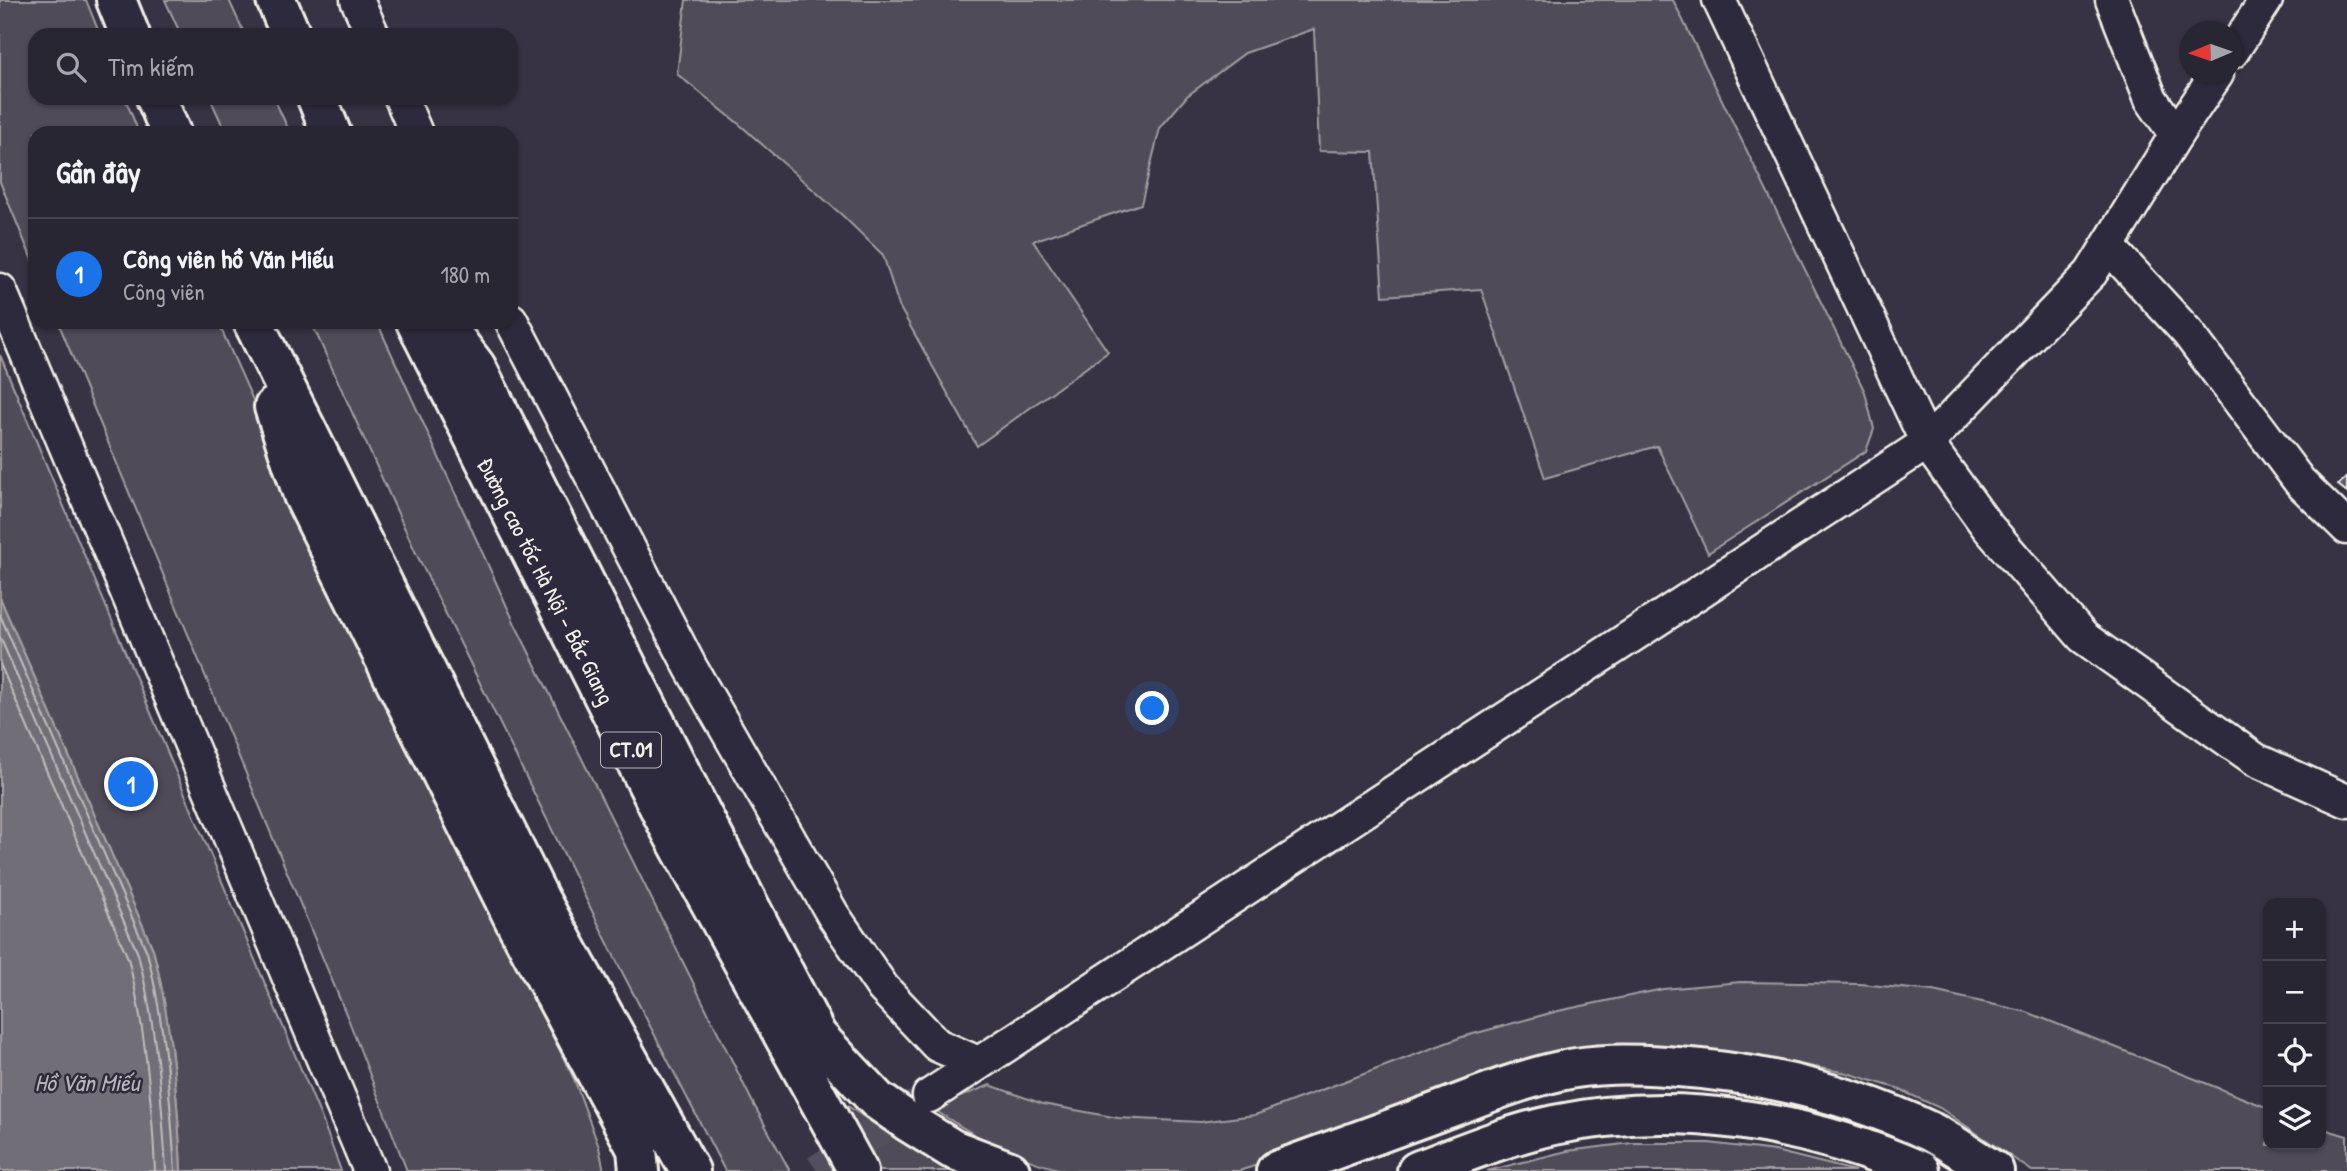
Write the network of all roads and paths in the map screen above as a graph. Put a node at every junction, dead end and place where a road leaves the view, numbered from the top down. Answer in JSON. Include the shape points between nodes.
{"nodes":[{"id":1,"x":116,"y":0,"type":"edge"},
{"id":2,"x":276,"y":0,"type":"edge"},
{"id":3,"x":357,"y":0,"type":"edge"},
{"id":4,"x":1719,"y":0,"type":"edge"},
{"id":5,"x":2112,"y":0,"type":"edge"},
{"id":6,"x":2266,"y":0,"type":"edge"},
{"id":7,"x":127,"y":28,"type":"edge"},
{"id":8,"x":288,"y":28,"type":"edge"},
{"id":9,"x":370,"y":28,"type":"edge"},
{"id":10,"x":2242,"y":36,"type":"edge"},
{"id":11,"x":2210,"y":84,"type":"edge"},
{"id":12,"x":159,"y":105,"type":"edge"},
{"id":13,"x":320,"y":105,"type":"edge"},
{"id":14,"x":404,"y":105,"type":"edge"},
{"id":15,"x":168,"y":126,"type":"edge"},
{"id":16,"x":328,"y":126,"type":"edge"},
{"id":17,"x":413,"y":126,"type":"edge"},
{"id":18,"x":2176,"y":135,"type":"junction"},
{"id":19,"x":2108,"y":246,"type":"junction"},
{"id":20,"x":0,"y":290,"type":"edge"},
{"id":21,"x":248,"y":329,"type":"edge"},
{"id":22,"x":256,"y":329,"type":"edge"},
{"id":23,"x":420,"y":329,"type":"edge"},
{"id":24,"x":447,"y":329,"type":"edge"},
{"id":25,"x":516,"y":329,"type":"edge"},
{"id":26,"x":1927,"y":443,"type":"junction"},
{"id":27,"x":2347,"y":528,"type":"edge"},
{"id":28,"x":2347,"y":801,"type":"edge"},
{"id":29,"x":978,"y":1063,"type":"junction"},
{"id":30,"x":929,"y":1096,"type":"tunnel mouth"},
{"id":31,"x":370,"y":1171,"type":"edge"},
{"id":32,"x":639,"y":1171,"type":"edge"},
{"id":33,"x":690,"y":1171,"type":"edge"},
{"id":34,"x":858,"y":1171,"type":"edge"},
{"id":35,"x":1010,"y":1171,"type":"edge"},
{"id":36,"x":1276,"y":1171,"type":"edge"},
{"id":37,"x":1418,"y":1171,"type":"edge"},
{"id":38,"x":1920,"y":1171,"type":"edge"},
{"id":39,"x":1994,"y":1171,"type":"edge"}],
"edges":[{"from":1,"to":7,"type":"highway"},
{"from":2,"to":8,"type":"highway"},
{"from":3,"to":9,"type":"street"},
{"from":4,"to":26,"type":"street"},
{"from":5,"to":18,"type":"street","via":[[2151,99]]},
{"from":6,"to":10,"type":"street"},
{"from":11,"to":18,"type":"street"},
{"from":12,"to":15,"type":"highway"},
{"from":13,"to":16,"type":"highway"},
{"from":14,"to":17,"type":"street"},
{"from":18,"to":19,"type":"street"},
{"from":19,"to":26,"type":"street","via":[[2091,273]]},
{"from":19,"to":27,"type":"street","via":[[2188,333],[2300,482]]},
{"from":20,"to":31,"type":"street"},
{"from":21,"to":32,"type":"highway","via":[[303,495],[514,920],[637,1149]]},
{"from":22,"to":33,"type":"highway","via":[[540,900]]},
{"from":23,"to":34,"type":"highway","name":"Đường cao tốc Hà Nội - Bắc Giang","number":"CT.01","via":[[670,829]]},
{"from":24,"to":35,"type":"highway","via":[[476,367],[817,1036],[887,1107],[952,1149]]},
{"from":25,"to":29,"type":"street","via":[[691,668],[832,915],[883,988],[937,1045]]},
{"from":26,"to":28,"type":"street","via":[[1987,526],[2083,637],[2256,760]]},
{"from":26,"to":29,"type":"street"},
{"from":29,"to":30,"type":"street"},
{"from":36,"to":39,"type":"highway","via":[[1514,1083],[1598,1065],[1638,1065],[1748,1074],[1863,1104],[1933,1133]]},
{"from":37,"to":38,"type":"highway","via":[[1518,1134],[1639,1115],[1748,1119],[1803,1130]]}]}
